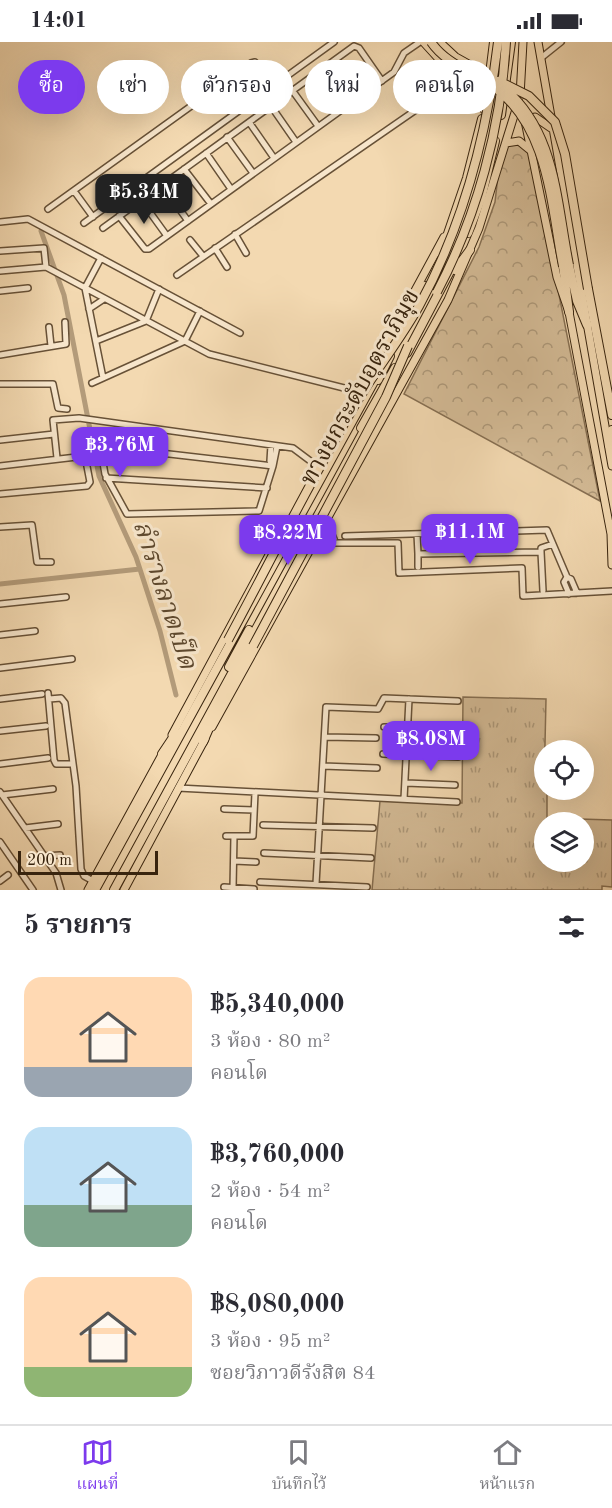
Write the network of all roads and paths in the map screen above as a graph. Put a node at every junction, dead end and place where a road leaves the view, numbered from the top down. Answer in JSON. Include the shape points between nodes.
{"nodes":[{"id":1,"x":334,"y":42,"type":"edge"},
{"id":2,"x":422,"y":42,"type":"edge"},
{"id":3,"x":431,"y":42,"type":"edge"},
{"id":4,"x":439,"y":42,"type":"edge"},
{"id":5,"x":496,"y":42,"type":"edge"},
{"id":6,"x":506,"y":42,"type":"edge"},
{"id":7,"x":511,"y":42,"type":"edge"},
{"id":8,"x":523,"y":42,"type":"edge"},
{"id":9,"x":538,"y":42,"type":"edge"},
{"id":10,"x":561,"y":42,"type":"edge"},
{"id":11,"x":541,"y":58,"type":"junction"},
{"id":12,"x":336,"y":60,"type":"edge"},
{"id":13,"x":366,"y":60,"type":"edge"},
{"id":14,"x":440,"y":60,"type":"edge"},
{"id":15,"x":460,"y":60,"type":"edge"},
{"id":16,"x":493,"y":60,"type":"edge"},
{"id":17,"x":293,"y":72,"type":"edge"},
{"id":18,"x":496,"y":80,"type":"edge"},
{"id":19,"x":382,"y":81,"type":"edge"},
{"id":20,"x":496,"y":82,"type":"edge"},
{"id":21,"x":293,"y":91,"type":"edge"},
{"id":22,"x":181,"y":114,"type":"edge"},
{"id":23,"x":236,"y":114,"type":"edge"},
{"id":24,"x":260,"y":114,"type":"edge"},
{"id":25,"x":277,"y":114,"type":"edge"},
{"id":26,"x":335,"y":114,"type":"edge"},
{"id":27,"x":410,"y":114,"type":"edge"},
{"id":28,"x":483,"y":114,"type":"edge"},
{"id":29,"x":249,"y":122,"type":"junction"},
{"id":30,"x":318,"y":126,"type":"junction"},
{"id":31,"x":552,"y":128,"type":"junction"},
{"id":32,"x":227,"y":137,"type":"junction"},
{"id":33,"x":296,"y":142,"type":"junction"},
{"id":34,"x":506,"y":143,"type":"junction"},
{"id":35,"x":531,"y":151,"type":"junction"},
{"id":36,"x":206,"y":153,"type":"junction"},
{"id":37,"x":274,"y":158,"type":"junction"},
{"id":38,"x":184,"y":169,"type":"junction"},
{"id":39,"x":253,"y":173,"type":"junction"},
{"id":40,"x":162,"y":184,"type":"junction"},
{"id":41,"x":231,"y":189,"type":"junction"},
{"id":42,"x":74,"y":191,"type":"junction"},
{"id":43,"x":141,"y":200,"type":"junction"},
{"id":44,"x":210,"y":204,"type":"junction"},
{"id":45,"x":48,"y":209,"type":"dead end"},
{"id":46,"x":119,"y":216,"type":"junction"},
{"id":47,"x":93,"y":217,"type":"junction"},
{"id":48,"x":188,"y":221,"type":"junction"},
{"id":49,"x":0,"y":222,"type":"edge"},
{"id":50,"x":453,"y":222,"type":"junction"},
{"id":51,"x":84,"y":223,"type":"dead end"},
{"id":52,"x":103,"y":228,"type":"dead end"},
{"id":53,"x":235,"y":234,"type":"junction"},
{"id":54,"x":167,"y":236,"type":"junction"},
{"id":55,"x":190,"y":240,"type":"dead end"},
{"id":56,"x":215,"y":248,"type":"junction"},
{"id":57,"x":470,"y":250,"type":"junction"},
{"id":58,"x":0,"y":251,"type":"edge"},
{"id":59,"x":246,"y":253,"type":"dead end"},
{"id":60,"x":203,"y":256,"type":"junction"},
{"id":61,"x":101,"y":258,"type":"junction"},
{"id":62,"x":566,"y":265,"type":"junction"},
{"id":63,"x":46,"y":267,"type":"junction"},
{"id":64,"x":227,"y":267,"type":"dead end"},
{"id":65,"x":0,"y":271,"type":"edge"},
{"id":66,"x":177,"y":274,"type":"dead end"},
{"id":67,"x":448,"y":280,"type":"junction"},
{"id":68,"x":28,"y":288,"type":"dead end"},
{"id":69,"x":85,"y":288,"type":"junction"},
{"id":70,"x":159,"y":289,"type":"junction"},
{"id":71,"x":0,"y":291,"type":"edge"},
{"id":72,"x":105,"y":299,"type":"junction"},
{"id":73,"x":89,"y":309,"type":"junction"},
{"id":74,"x":200,"y":311,"type":"junction"},
{"id":75,"x":569,"y":312,"type":"junction"},
{"id":76,"x":146,"y":321,"type":"junction"},
{"id":77,"x":65,"y":322,"type":"dead end"},
{"id":78,"x":587,"y":325,"type":"junction"},
{"id":79,"x":49,"y":327,"type":"dead end"},
{"id":80,"x":240,"y":333,"type":"dead end"},
{"id":81,"x":96,"y":341,"type":"junction"},
{"id":82,"x":185,"y":342,"type":"junction"},
{"id":83,"x":398,"y":342,"type":"junction"},
{"id":84,"x":51,"y":346,"type":"junction"},
{"id":85,"x":408,"y":346,"type":"junction"},
{"id":86,"x":0,"y":355,"type":"edge"},
{"id":87,"x":103,"y":378,"type":"junction"},
{"id":88,"x":92,"y":383,"type":"dead end"},
{"id":89,"x":0,"y":384,"type":"edge"},
{"id":90,"x":365,"y":384,"type":"junction"},
{"id":91,"x":360,"y":392,"type":"junction"},
{"id":92,"x":360,"y":406,"type":"junction"},
{"id":93,"x":67,"y":409,"type":"dead end"},
{"id":94,"x":612,"y":415,"type":"edge"},
{"id":95,"x":612,"y":430,"type":"edge"},
{"id":96,"x":54,"y":434,"type":"junction"},
{"id":97,"x":0,"y":440,"type":"edge"},
{"id":98,"x":274,"y":445,"type":"junction"},
{"id":99,"x":609,"y":445,"type":"junction"},
{"id":100,"x":57,"y":458,"type":"junction"},
{"id":101,"x":317,"y":465,"type":"junction"},
{"id":102,"x":0,"y":466,"type":"edge"},
{"id":103,"x":273,"y":466,"type":"junction"},
{"id":104,"x":612,"y":466,"type":"edge"},
{"id":105,"x":106,"y":478,"type":"junction"},
{"id":106,"x":267,"y":488,"type":"junction"},
{"id":107,"x":0,"y":494,"type":"edge"},
{"id":108,"x":327,"y":523,"type":"junction"},
{"id":109,"x":0,"y":527,"type":"edge"},
{"id":110,"x":417,"y":534,"type":"junction"},
{"id":111,"x":611,"y":536,"type":"edge"},
{"id":112,"x":318,"y":538,"type":"junction"},
{"id":113,"x":333,"y":539,"type":"junction"},
{"id":114,"x":553,"y":544,"type":"junction"},
{"id":115,"x":541,"y":552,"type":"junction"},
{"id":116,"x":418,"y":554,"type":"junction"},
{"id":117,"x":51,"y":562,"type":"dead end"},
{"id":118,"x":612,"y":565,"type":"edge"},
{"id":119,"x":418,"y":567,"type":"dead end"},
{"id":120,"x":567,"y":577,"type":"junction"},
{"id":121,"x":543,"y":591,"type":"dead end"},
{"id":122,"x":612,"y":591,"type":"edge"},
{"id":123,"x":577,"y":593,"type":"junction"},
{"id":124,"x":569,"y":594,"type":"junction"},
{"id":125,"x":66,"y":597,"type":"dead end"},
{"id":126,"x":0,"y":604,"type":"edge"},
{"id":127,"x":35,"y":631,"type":"dead end"},
{"id":128,"x":0,"y":636,"type":"edge"},
{"id":129,"x":72,"y":659,"type":"dead end"},
{"id":130,"x":0,"y":668,"type":"edge"},
{"id":131,"x":46,"y":695,"type":"junction"},
{"id":132,"x":0,"y":699,"type":"edge"},
{"id":133,"x":409,"y":699,"type":"junction"},
{"id":134,"x":458,"y":701,"type":"dead end"},
{"id":135,"x":46,"y":726,"type":"dead end"},
{"id":136,"x":384,"y":727,"type":"dead end"},
{"id":137,"x":408,"y":727,"type":"junction"},
{"id":138,"x":460,"y":729,"type":"dead end"},
{"id":139,"x":0,"y":731,"type":"edge"},
{"id":140,"x":325,"y":736,"type":"junction"},
{"id":141,"x":376,"y":738,"type":"dead end"},
{"id":142,"x":203,"y":742,"type":"junction"},
{"id":143,"x":162,"y":754,"type":"junction"},
{"id":144,"x":383,"y":754,"type":"dead end"},
{"id":145,"x":407,"y":755,"type":"junction"},
{"id":146,"x":458,"y":757,"type":"dead end"},
{"id":147,"x":48,"y":758,"type":"dead end"},
{"id":148,"x":0,"y":764,"type":"edge"},
{"id":149,"x":73,"y":764,"type":"junction"},
{"id":150,"x":323,"y":766,"type":"junction"},
{"id":151,"x":377,"y":768,"type":"dead end"},
{"id":152,"x":406,"y":783,"type":"junction"},
{"id":153,"x":455,"y":785,"type":"dead end"},
{"id":154,"x":177,"y":788,"type":"junction"},
{"id":155,"x":53,"y":789,"type":"dead end"},
{"id":156,"x":1,"y":793,"type":"edge"},
{"id":157,"x":255,"y":793,"type":"junction"},
{"id":158,"x":322,"y":795,"type":"junction"},
{"id":159,"x":144,"y":799,"type":"junction"},
{"id":160,"x":404,"y":800,"type":"junction"},
{"id":161,"x":457,"y":802,"type":"dead end"},
{"id":162,"x":224,"y":809,"type":"dead end"},
{"id":163,"x":254,"y":810,"type":"junction"},
{"id":164,"x":58,"y":824,"type":"dead end"},
{"id":165,"x":263,"y":825,"type":"dead end"},
{"id":166,"x":320,"y":826,"type":"junction"},
{"id":167,"x":122,"y":827,"type":"junction"},
{"id":168,"x":25,"y":828,"type":"junction"},
{"id":169,"x":373,"y":828,"type":"dead end"},
{"id":170,"x":226,"y":836,"type":"dead end"},
{"id":171,"x":234,"y":836,"type":"junction"},
{"id":172,"x":0,"y":842,"type":"edge"},
{"id":173,"x":264,"y":853,"type":"dead end"},
{"id":174,"x":60,"y":855,"type":"dead end"},
{"id":175,"x":44,"y":856,"type":"junction"},
{"id":176,"x":318,"y":856,"type":"junction"},
{"id":177,"x":371,"y":858,"type":"dead end"},
{"id":178,"x":234,"y":861,"type":"junction"},
{"id":179,"x":256,"y":862,"type":"dead end"},
{"id":180,"x":8,"y":875,"type":"dead end"},
{"id":181,"x":0,"y":881,"type":"edge"},
{"id":182,"x":260,"y":882,"type":"dead end"},
{"id":183,"x":316,"y":884,"type":"junction"},
{"id":184,"x":94,"y":886,"type":"edge"},
{"id":185,"x":367,"y":886,"type":"dead end"},
{"id":186,"x":224,"y":887,"type":"dead end"},
{"id":187,"x":233,"y":888,"type":"junction"},
{"id":188,"x":254,"y":889,"type":"edge"},
{"id":189,"x":33,"y":890,"type":"edge"},
{"id":190,"x":61,"y":890,"type":"edge"},
{"id":191,"x":88,"y":890,"type":"edge"},
{"id":192,"x":100,"y":890,"type":"edge"},
{"id":193,"x":108,"y":890,"type":"edge"},
{"id":194,"x":115,"y":890,"type":"edge"},
{"id":195,"x":124,"y":890,"type":"edge"}],
"edges":[{"from":1,"to":17,"type":"street"},
{"from":2,"to":14,"type":"highway"},
{"from":2,"to":19,"type":"street","via":[[404,53],[394,72]]},
{"from":3,"to":62,"type":"highway","bridge":true,"via":[[451,61],[494,87],[528,126],[541,153]]},
{"from":4,"to":15,"type":"highway"},
{"from":5,"to":16,"type":"highway"},
{"from":5,"to":83,"type":"highway","name":"ทางยกระดับอุตราภิมุข","bridge":true,"via":[[487,118],[464,204],[434,277]]},
{"from":6,"to":85,"type":"highway","name":"ทางยกระดับอุตราภิมุข","bridge":true,"via":[[496,120],[478,191],[444,279]]},
{"from":7,"to":67,"type":"highway","via":[[505,92],[481,198]]},
{"from":8,"to":34,"type":"main road","via":[[519,100]]},
{"from":9,"to":11,"type":"main road"},
{"from":10,"to":11,"type":"street"},
{"from":11,"to":31,"type":"main road"},
{"from":12,"to":13,"type":"street","via":[[356,46]]},
{"from":18,"to":94,"type":"highway","bridge":true,"via":[[529,96],[555,122],[565,154]]},
{"from":20,"to":62,"type":"highway","bridge":true,"via":[[521,104],[543,138]]},
{"from":21,"to":30,"type":"street"},
{"from":22,"to":42,"type":"street"},
{"from":23,"to":47,"type":"street"},
{"from":24,"to":29,"type":"street"},
{"from":25,"to":33,"type":"street"},
{"from":26,"to":30,"type":"street"},
{"from":27,"to":53,"type":"street"},
{"from":28,"to":50,"type":"highway"},
{"from":29,"to":32,"type":"street"},
{"from":29,"to":37,"type":"street"},
{"from":30,"to":33,"type":"street"},
{"from":31,"to":35,"type":"main road","via":[[540,119],[527,118]]},
{"from":31,"to":78,"type":"main road"},
{"from":32,"to":36,"type":"street"},
{"from":32,"to":39,"type":"street"},
{"from":33,"to":37,"type":"street"},
{"from":34,"to":35,"type":"main road","via":[[519,141]]},
{"from":34,"to":57,"type":"main road"},
{"from":35,"to":75,"type":"main road","via":[[557,277]]},
{"from":36,"to":38,"type":"street"},
{"from":36,"to":41,"type":"street"},
{"from":37,"to":39,"type":"street"},
{"from":38,"to":40,"type":"street"},
{"from":38,"to":44,"type":"street"},
{"from":39,"to":41,"type":"street"},
{"from":40,"to":43,"type":"street"},
{"from":40,"to":48,"type":"street"},
{"from":41,"to":44,"type":"street"},
{"from":42,"to":45,"type":"street"},
{"from":42,"to":47,"type":"street"},
{"from":43,"to":46,"type":"street"},
{"from":43,"to":54,"type":"street"},
{"from":44,"to":48,"type":"street"},
{"from":46,"to":52,"type":"street"},
{"from":46,"to":54,"type":"street","via":[[144,249]]},
{"from":47,"to":51,"type":"street"},
{"from":48,"to":54,"type":"street"},
{"from":49,"to":61,"type":"street","via":[[28,219]]},
{"from":50,"to":90,"type":"main road"},
{"from":50,"to":92,"type":"highway","via":[[437,264]]},
{"from":53,"to":56,"type":"street"},
{"from":53,"to":59,"type":"street"},
{"from":55,"to":60,"type":"street"},
{"from":56,"to":60,"type":"street"},
{"from":56,"to":64,"type":"street"},
{"from":57,"to":67,"type":"highway"},
{"from":57,"to":108,"type":"main road"},
{"from":58,"to":63,"type":"street","via":[[44,248]]},
{"from":60,"to":66,"type":"street"},
{"from":61,"to":69,"type":"street"},
{"from":61,"to":70,"type":"street"},
{"from":62,"to":75,"type":"highway"},
{"from":62,"to":78,"type":"highway"},
{"from":63,"to":65,"type":"street"},
{"from":63,"to":69,"type":"street"},
{"from":67,"to":194,"type":"highway"},
{"from":68,"to":71,"type":"street"},
{"from":69,"to":72,"type":"street"},
{"from":69,"to":73,"type":"street"},
{"from":70,"to":74,"type":"street"},
{"from":70,"to":76,"type":"street"},
{"from":72,"to":73,"type":"street"},
{"from":72,"to":76,"type":"street"},
{"from":73,"to":81,"type":"street"},
{"from":74,"to":80,"type":"street"},
{"from":74,"to":82,"type":"street"},
{"from":75,"to":111,"type":"main road"},
{"from":76,"to":81,"type":"street"},
{"from":76,"to":82,"type":"street"},
{"from":77,"to":84,"type":"street","via":[[67,342]]},
{"from":78,"to":99,"type":"main road"},
{"from":79,"to":84,"type":"street"},
{"from":81,"to":87,"type":"street"},
{"from":82,"to":87,"type":"street"},
{"from":82,"to":91,"type":"street","via":[[208,354]]},
{"from":83,"to":143,"type":"highway","bridge":true,"via":[[356,403]]},
{"from":83,"to":192,"type":"highway","name":"ทางยกระดับอุตราภิมุข","bridge":true},
{"from":84,"to":86,"type":"street"},
{"from":85,"to":142,"type":"highway","bridge":true,"via":[[386,397]]},
{"from":85,"to":193,"type":"highway","name":"ทางยกระดับอุตราภิมุข","bridge":true},
{"from":87,"to":88,"type":"street"},
{"from":89,"to":93,"type":"street","via":[[53,384],[58,408]]},
{"from":90,"to":91,"type":"main road"},
{"from":90,"to":92,"type":"highway"},
{"from":91,"to":101,"type":"main road"},
{"from":92,"to":159,"type":"highway"},
{"from":95,"to":99,"type":"highway"},
{"from":96,"to":97,"type":"street"},
{"from":96,"to":98,"type":"street","via":[[53,420],[65,418]]},
{"from":96,"to":100,"type":"street"},
{"from":98,"to":101,"type":"street","via":[[293,448]]},
{"from":98,"to":103,"type":"street"},
{"from":99,"to":104,"type":"main road"},
{"from":100,"to":102,"type":"street"},
{"from":100,"to":107,"type":"street","via":[[85,456],[90,485]]},
{"from":101,"to":143,"type":"main road"},
{"from":103,"to":105,"type":"street","via":[[100,446]]},
{"from":103,"to":106,"type":"street"},
{"from":105,"to":106,"type":"street"},
{"from":105,"to":106,"type":"street","via":[[127,514],[259,511]]},
{"from":108,"to":112,"type":"main road"},
{"from":108,"to":113,"type":"street"},
{"from":109,"to":117,"type":"street","via":[[32,525],[37,562]]},
{"from":110,"to":113,"type":"street"},
{"from":110,"to":114,"type":"street","via":[[547,530]]},
{"from":110,"to":116,"type":"street"},
{"from":111,"to":118,"type":"main road"},
{"from":112,"to":113,"type":"street"},
{"from":112,"to":142,"type":"main road"},
{"from":113,"to":124,"type":"street","via":[[398,543],[399,573],[522,568],[523,596]]},
{"from":114,"to":115,"type":"street"},
{"from":114,"to":120,"type":"street"},
{"from":115,"to":116,"type":"street"},
{"from":115,"to":121,"type":"street"},
{"from":116,"to":119,"type":"street"},
{"from":120,"to":123,"type":"street"},
{"from":120,"to":124,"type":"street","via":[[564,582]]},
{"from":122,"to":123,"type":"street"},
{"from":123,"to":124,"type":"street"},
{"from":125,"to":126,"type":"street"},
{"from":127,"to":128,"type":"street"},
{"from":129,"to":130,"type":"street"},
{"from":131,"to":132,"type":"street"},
{"from":131,"to":149,"type":"street","via":[[64,700]]},
{"from":131,"to":149,"type":"street","via":[[54,760],[56,764]]},
{"from":133,"to":134,"type":"street"},
{"from":133,"to":137,"type":"street"},
{"from":133,"to":140,"type":"street","via":[[384,698],[378,709],[326,707]]},
{"from":135,"to":139,"type":"street"},
{"from":136,"to":137,"type":"street"},
{"from":137,"to":138,"type":"street"},
{"from":137,"to":145,"type":"street"},
{"from":140,"to":141,"type":"street"},
{"from":140,"to":150,"type":"street"},
{"from":142,"to":154,"type":"main road"},
{"from":143,"to":167,"type":"main road"},
{"from":144,"to":145,"type":"street"},
{"from":145,"to":146,"type":"street"},
{"from":145,"to":152,"type":"street"},
{"from":147,"to":148,"type":"street"},
{"from":149,"to":184,"type":"street","via":[[81,869]]},
{"from":150,"to":151,"type":"street"},
{"from":150,"to":158,"type":"street"},
{"from":152,"to":153,"type":"street"},
{"from":152,"to":160,"type":"street"},
{"from":154,"to":157,"type":"street"},
{"from":154,"to":195,"type":"main road"},
{"from":155,"to":156,"type":"street"},
{"from":156,"to":168,"type":"street"},
{"from":157,"to":158,"type":"street"},
{"from":157,"to":163,"type":"street"},
{"from":158,"to":160,"type":"street"},
{"from":158,"to":166,"type":"street"},
{"from":159,"to":167,"type":"highway"},
{"from":159,"to":184,"type":"highway"},
{"from":160,"to":161,"type":"street"},
{"from":162,"to":163,"type":"street"},
{"from":163,"to":171,"type":"street","via":[[253,836]]},
{"from":164,"to":168,"type":"street"},
{"from":165,"to":166,"type":"street"},
{"from":166,"to":169,"type":"street"},
{"from":166,"to":176,"type":"street"},
{"from":167,"to":184,"type":"main road"},
{"from":168,"to":175,"type":"street"},
{"from":170,"to":171,"type":"street"},
{"from":171,"to":178,"type":"street"},
{"from":172,"to":189,"type":"street"},
{"from":173,"to":176,"type":"street"},
{"from":174,"to":175,"type":"street"},
{"from":175,"to":190,"type":"street","via":[[56,873]]},
{"from":176,"to":177,"type":"street"},
{"from":176,"to":183,"type":"street"},
{"from":178,"to":179,"type":"street"},
{"from":178,"to":187,"type":"street"},
{"from":180,"to":181,"type":"street"},
{"from":182,"to":183,"type":"street"},
{"from":183,"to":185,"type":"street"},
{"from":184,"to":191,"type":"main road"},
{"from":186,"to":187,"type":"street"},
{"from":187,"to":188,"type":"street"}]}
